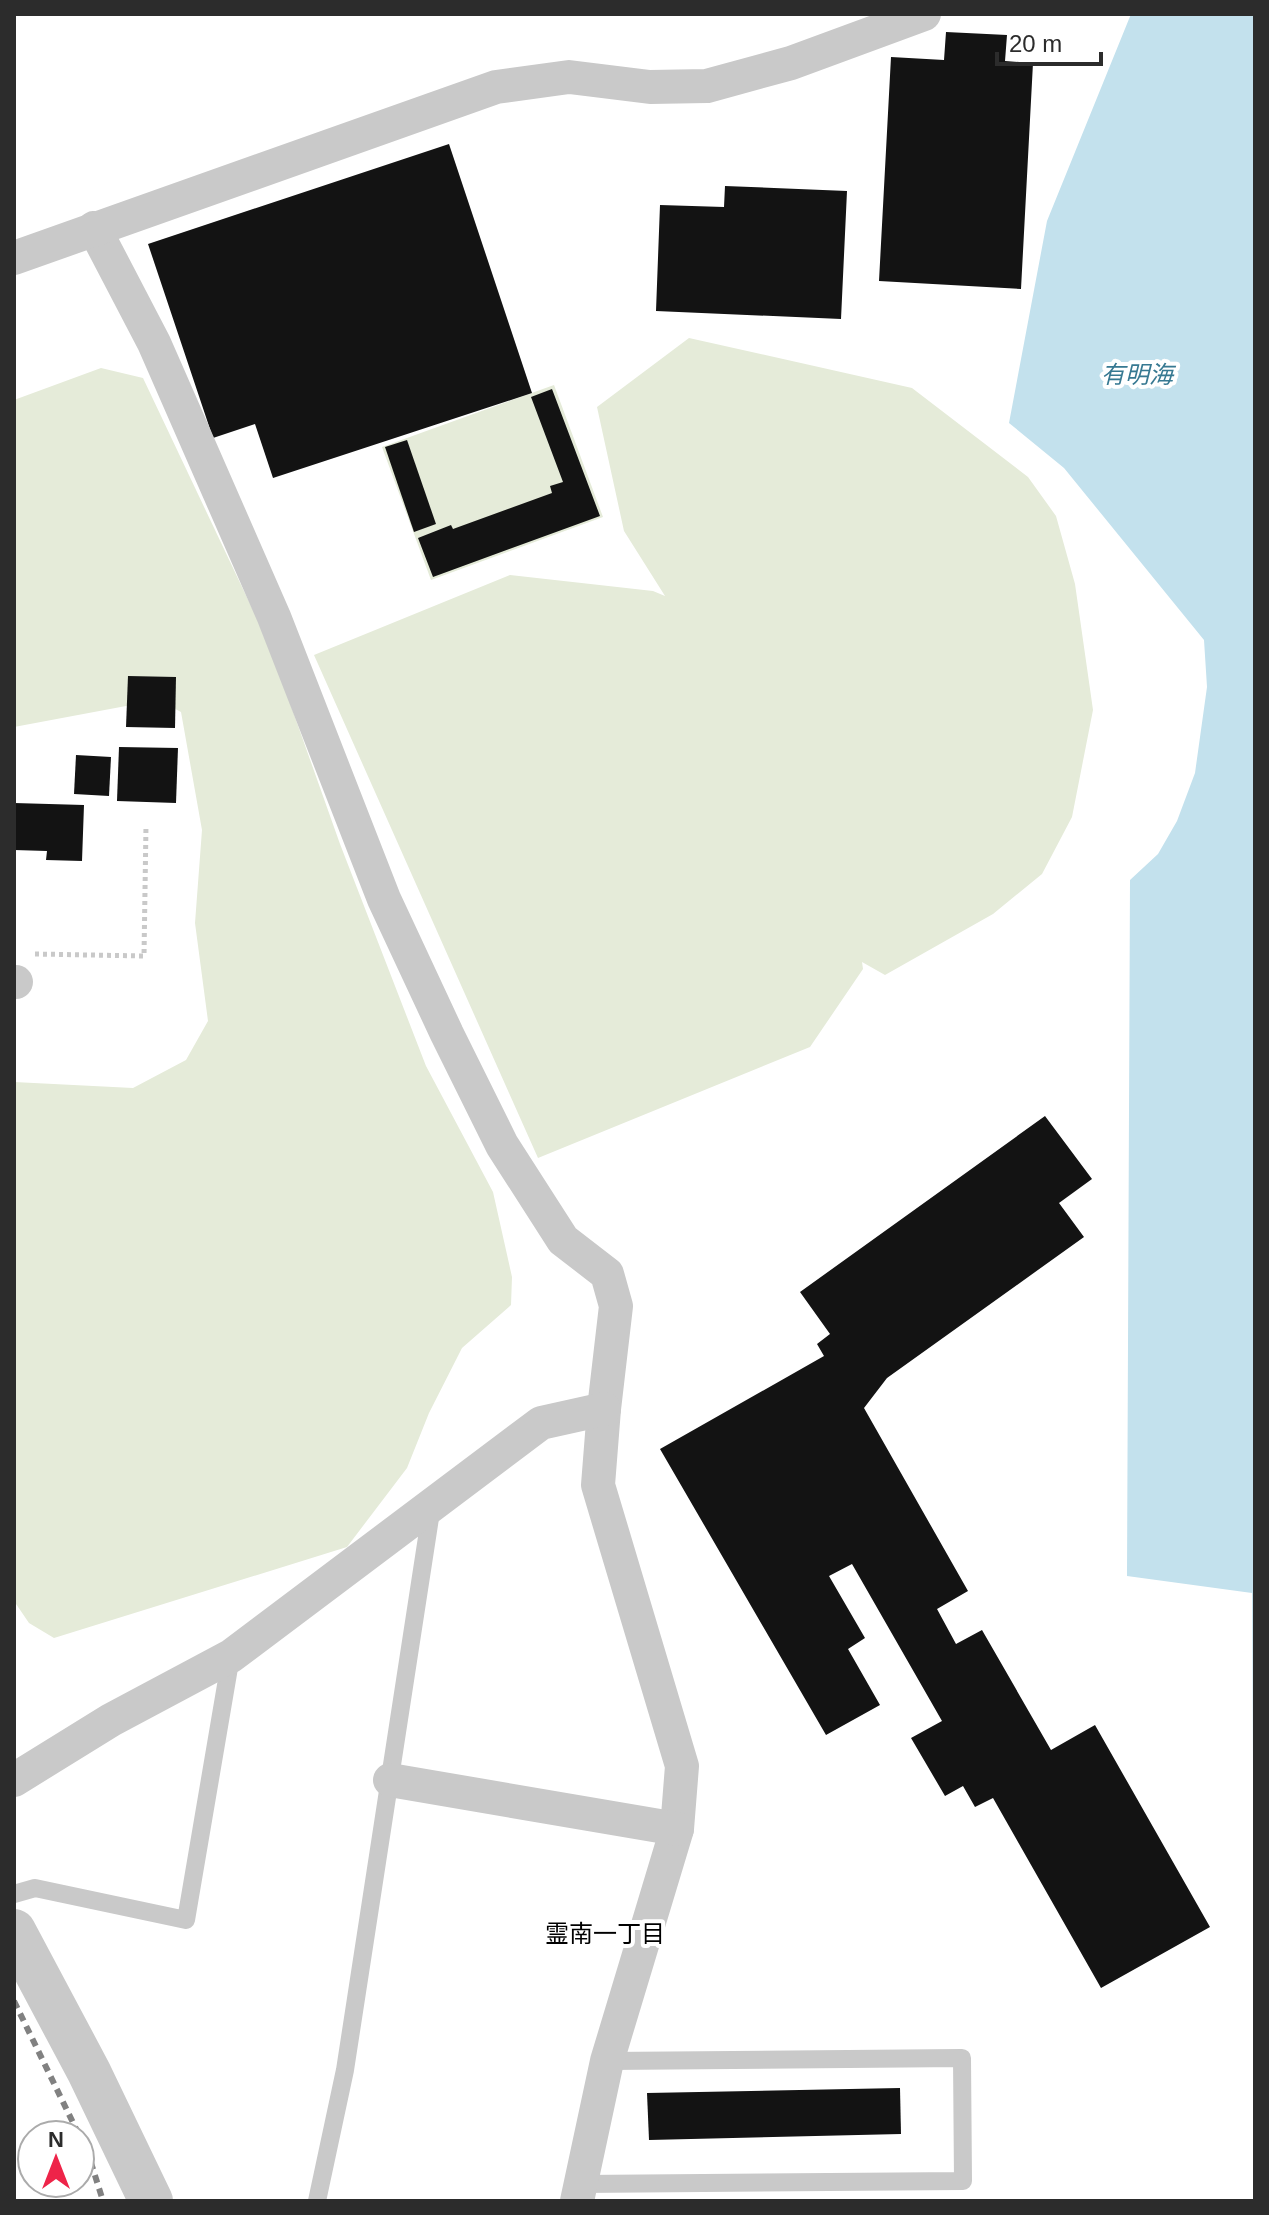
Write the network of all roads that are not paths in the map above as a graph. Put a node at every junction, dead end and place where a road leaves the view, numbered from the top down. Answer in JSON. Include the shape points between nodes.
{"nodes":[{"id":1,"x":924,"y":14,"type":"edge"},
{"id":2,"x":94,"y":228,"type":"junction"},
{"id":3,"x":14,"y":258,"type":"edge"},
{"id":4,"x":604,"y":1409,"type":"junction"},
{"id":5,"x":432,"y":1505,"type":"junction"},
{"id":6,"x":231,"y":1656,"type":"junction"},
{"id":7,"x":14,"y":1780,"type":"edge"},
{"id":8,"x":390,"y":1780,"type":"junction"},
{"id":9,"x":677,"y":1829,"type":"junction"},
{"id":10,"x":14,"y":1894,"type":"edge"},
{"id":11,"x":14,"y":1931,"type":"edge"},
{"id":12,"x":607,"y":2061,"type":"junction"},
{"id":13,"x":579,"y":2193,"type":"edge"},
{"id":14,"x":151,"y":2201,"type":"edge"},
{"id":15,"x":317,"y":2201,"type":"edge"}],
"edges":[{"from":1,"to":2,"type":"street","via":[[791,63],[707,86],[650,87],[569,77],[496,87]]},
{"from":2,"to":3,"type":"street"},
{"from":2,"to":4,"type":"street","via":[[154,343],[255,574],[384,899],[447,1034],[502,1145],[563,1240],[607,1274],[616,1306]]},
{"from":4,"to":5,"type":"street","via":[[541,1423]]},
{"from":4,"to":9,"type":"street","via":[[598,1485],[682,1766]]},
{"from":5,"to":6,"type":"street"},
{"from":5,"to":8,"type":"lane"},
{"from":6,"to":7,"type":"street"},
{"from":6,"to":10,"type":"lane","via":[[186,1920],[35,1888]]},
{"from":8,"to":9,"type":"street"},
{"from":8,"to":15,"type":"lane","via":[[345,2070]]},
{"from":9,"to":12,"type":"street"},
{"from":11,"to":14,"type":"street"},
{"from":12,"to":13,"type":"street"},
{"from":12,"to":13,"type":"lane","via":[[962,2058],[963,2181]]}]}
